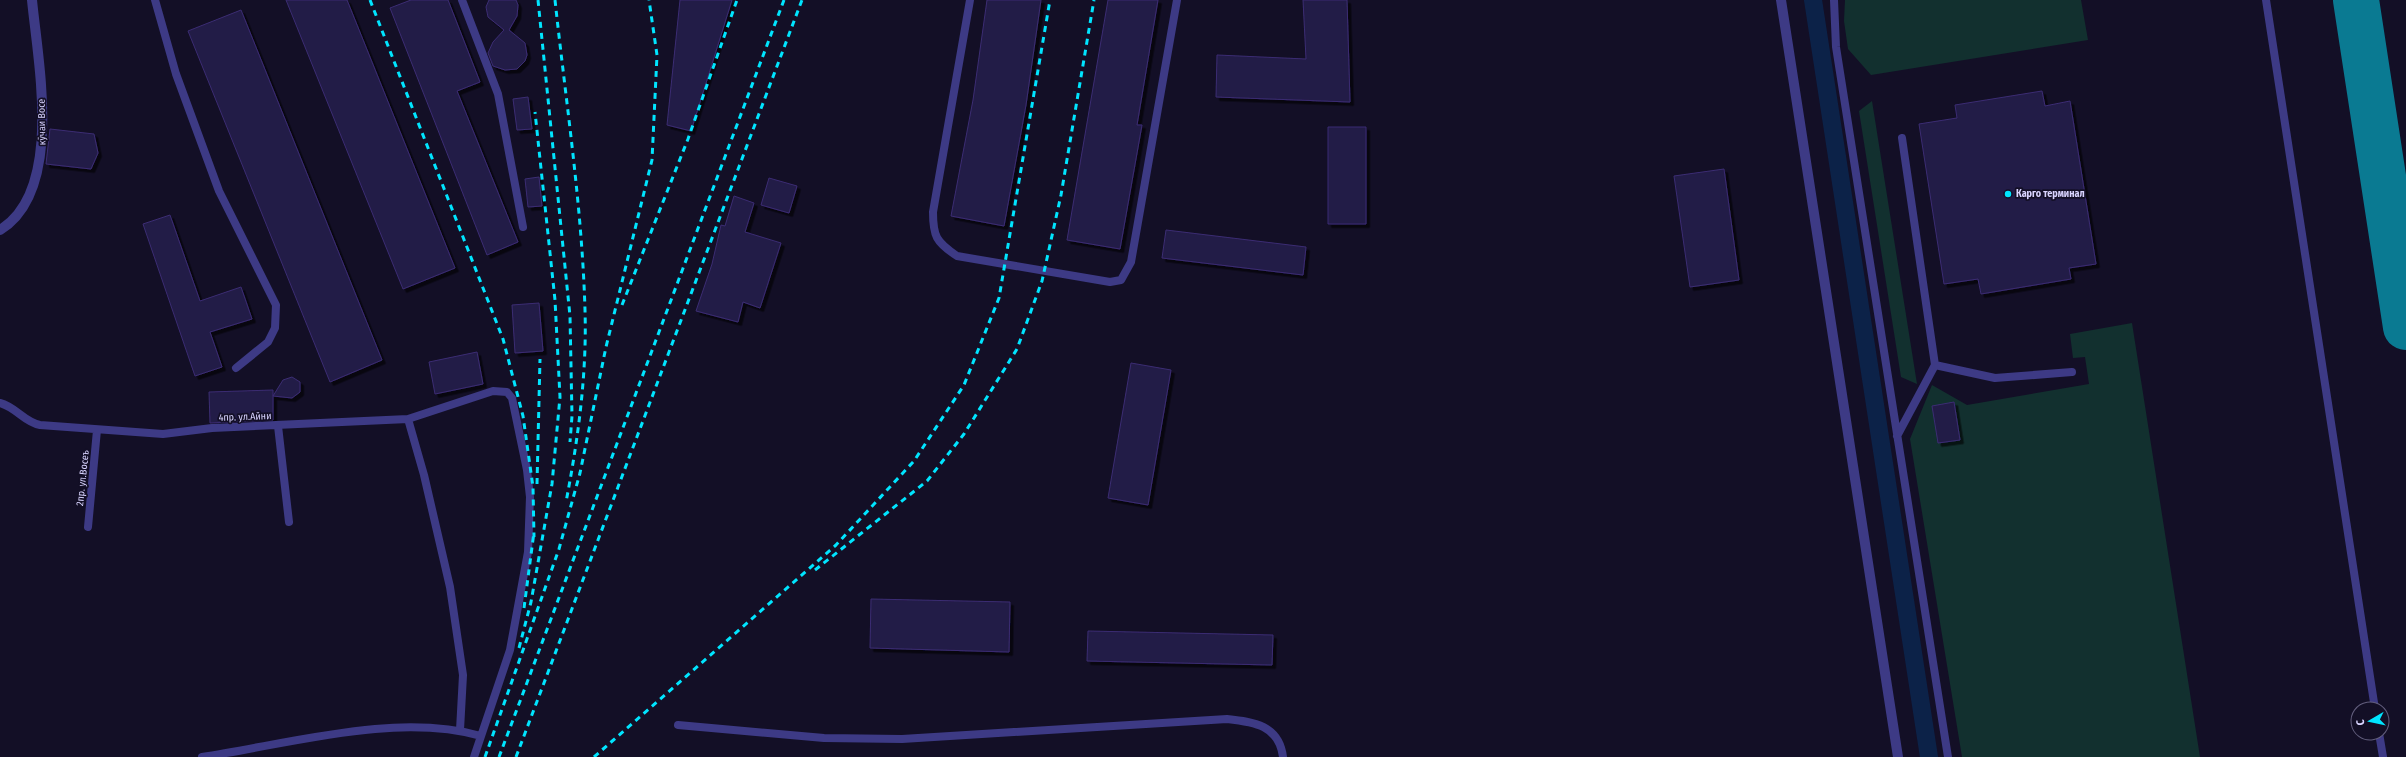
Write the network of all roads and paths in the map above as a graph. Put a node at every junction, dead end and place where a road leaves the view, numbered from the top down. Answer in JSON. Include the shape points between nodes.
{"nodes":[{"id":1,"x":32,"y":0,"type":"edge"},
{"id":2,"x":155,"y":0,"type":"edge"},
{"id":3,"x":462,"y":0,"type":"edge"},
{"id":4,"x":970,"y":0,"type":"edge"},
{"id":5,"x":1177,"y":0,"type":"edge"},
{"id":6,"x":1781,"y":0,"type":"edge"},
{"id":7,"x":1834,"y":0,"type":"edge"},
{"id":8,"x":2266,"y":0,"type":"edge"},
{"id":9,"x":1902,"y":138,"type":"dead end"},
{"id":10,"x":523,"y":227,"type":"dead end"},
{"id":11,"x":0,"y":230,"type":"edge"},
{"id":12,"x":1935,"y":365,"type":"junction"},
{"id":13,"x":236,"y":368,"type":"dead end"},
{"id":14,"x":2072,"y":372,"type":"dead end"},
{"id":15,"x":0,"y":403,"type":"edge"},
{"id":16,"x":408,"y":419,"type":"junction"},
{"id":17,"x":278,"y":426,"type":"junction"},
{"id":18,"x":97,"y":430,"type":"junction"},
{"id":19,"x":1897,"y":436,"type":"junction"},
{"id":20,"x":289,"y":522,"type":"dead end"},
{"id":21,"x":88,"y":527,"type":"dead end"},
{"id":22,"x":2374,"y":701,"type":"edge"},
{"id":23,"x":678,"y":725,"type":"dead end"},
{"id":24,"x":460,"y":730,"type":"junction"},
{"id":25,"x":481,"y":736,"type":"junction"},
{"id":26,"x":2380,"y":741,"type":"edge"},
{"id":27,"x":202,"y":757,"type":"edge"},
{"id":28,"x":474,"y":757,"type":"edge"},
{"id":29,"x":1283,"y":757,"type":"edge"},
{"id":30,"x":1898,"y":757,"type":"edge"},
{"id":31,"x":1948,"y":757,"type":"edge"},
{"id":32,"x":2382,"y":757,"type":"edge"}],
"edges":[{"from":1,"to":11,"type":"street","name":"кӯчаи Восе","via":[[43,112],[41,156],[27,202],[17,218]]},
{"from":2,"to":13,"type":"lane","via":[[176,74],[219,191],[276,305],[275,328],[268,342]]},
{"from":3,"to":10,"type":"lane","via":[[498,94]]},
{"from":4,"to":5,"type":"lane","via":[[932,212],[933,231],[941,245],[957,256],[1110,282],[1121,280],[1131,262]]},
{"from":6,"to":30,"type":"street"},
{"from":7,"to":19,"type":"lane","via":[[1836,47]]},
{"from":8,"to":22,"type":"lane"},
{"from":9,"to":12,"type":"lane"},
{"from":12,"to":14,"type":"lane","via":[[1996,378]]},
{"from":12,"to":19,"type":"lane"},
{"from":15,"to":18,"type":"lane","name":"4пр. ул.Айни","via":[[10,406],[31,423]]},
{"from":16,"to":17,"type":"lane","name":"4пр. ул.Айни"},
{"from":16,"to":24,"type":"lane","via":[[450,587],[464,675]]},
{"from":16,"to":25,"type":"lane","name":"4пр. ул.Айни","via":[[493,391],[507,392],[512,398],[530,497],[528,552],[510,650]]},
{"from":17,"to":18,"type":"lane","name":"4пр. ул.Айни","via":[[195,429],[163,434]]},
{"from":17,"to":20,"type":"lane"},
{"from":18,"to":21,"type":"lane","name":"2пр. ул.Восеъ"},
{"from":19,"to":31,"type":"lane"},
{"from":23,"to":29,"type":"lane","via":[[824,738],[902,739],[1227,719],[1267,727],[1282,747]]},
{"from":24,"to":25,"type":"lane"},
{"from":24,"to":27,"type":"lane","via":[[365,729]]},
{"from":25,"to":28,"type":"lane"},
{"from":26,"to":32,"type":"lane"}]}
